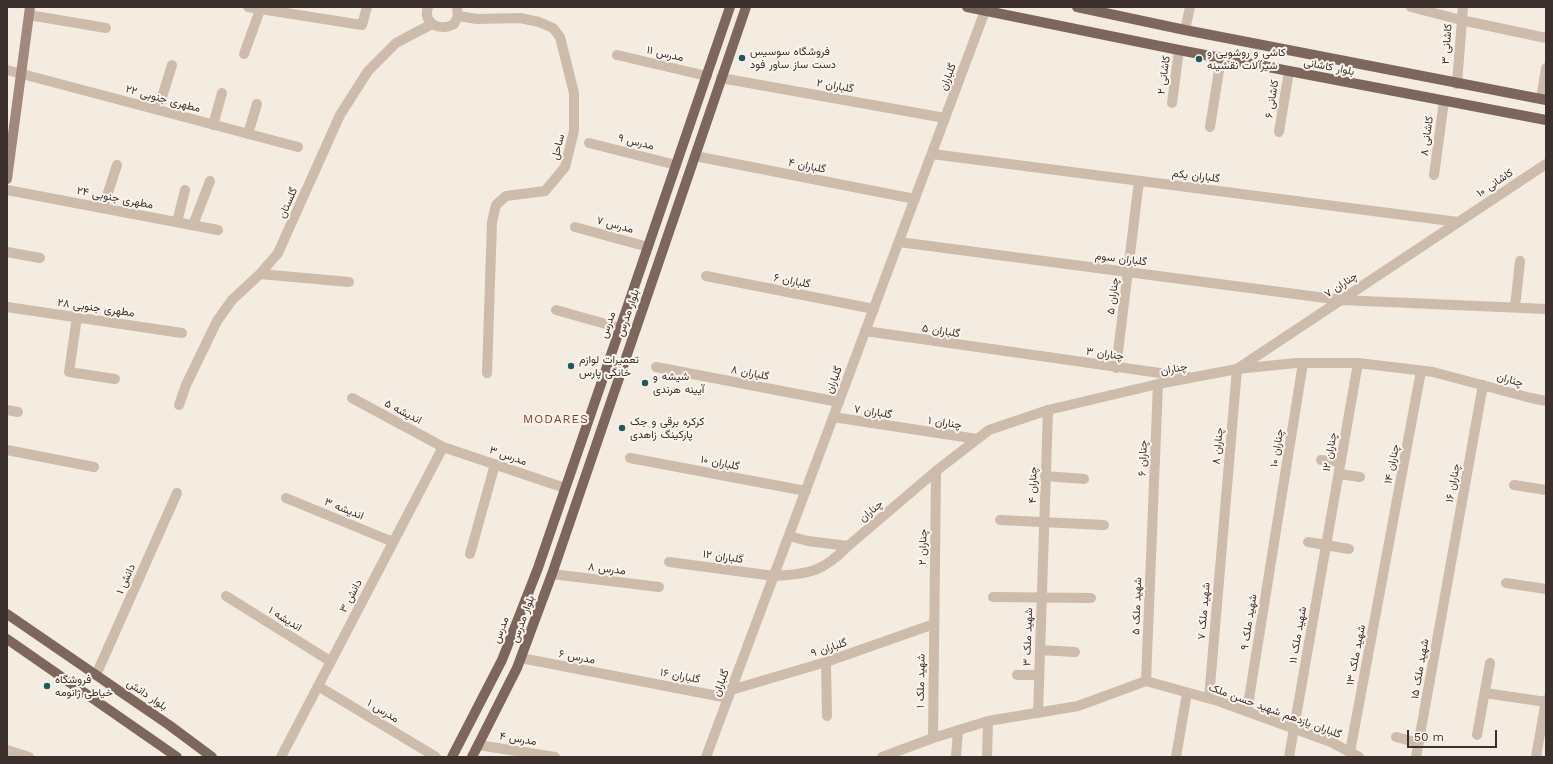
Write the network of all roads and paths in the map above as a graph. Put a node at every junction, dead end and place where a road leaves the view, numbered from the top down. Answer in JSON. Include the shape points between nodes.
{"nodes":[{"id":1,"x":367,"y":7,"type":"edge"},
{"id":2,"x":428,"y":7,"type":"edge"},
{"id":3,"x":730,"y":7,"type":"edge"},
{"id":4,"x":746,"y":7,"type":"edge"},
{"id":5,"x":967,"y":7,"type":"edge"},
{"id":6,"x":1077,"y":7,"type":"edge"},
{"id":7,"x":1190,"y":7,"type":"edge"},
{"id":8,"x":1412,"y":7,"type":"edge"},
{"id":9,"x":1463,"y":7,"type":"edge"},
{"id":10,"x":253,"y":8,"type":"edge"},
{"id":11,"x":986,"y":9,"type":"edge"},
{"id":12,"x":30,"y":11,"type":"edge"},
{"id":13,"x":458,"y":11,"type":"edge"},
{"id":14,"x":1461,"y":20,"type":"junction"},
{"id":15,"x":432,"y":24,"type":"junction"},
{"id":16,"x":106,"y":28,"type":"dead end"},
{"id":17,"x":1184,"y":30,"type":"junction"},
{"id":18,"x":1546,"y":38,"type":"edge"},
{"id":19,"x":1180,"y":50,"type":"junction"},
{"id":20,"x":244,"y":54,"type":"dead end"},
{"id":21,"x":617,"y":55,"type":"dead end"},
{"id":22,"x":1222,"y":58,"type":"junction"},
{"id":23,"x":172,"y":66,"type":"dead end"},
{"id":24,"x":1546,"y":68,"type":"edge"},
{"id":25,"x":7,"y":70,"type":"edge"},
{"id":26,"x":1289,"y":71,"type":"junction"},
{"id":27,"x":21,"y":75,"type":"junction"},
{"id":28,"x":707,"y":76,"type":"junction"},
{"id":29,"x":721,"y":78,"type":"junction"},
{"id":30,"x":1457,"y":84,"type":"junction"},
{"id":31,"x":222,"y":93,"type":"dead end"},
{"id":32,"x":1543,"y":100,"type":"edge"},
{"id":33,"x":1444,"y":101,"type":"junction"},
{"id":34,"x":257,"y":104,"type":"dead end"},
{"id":35,"x":1172,"y":104,"type":"dead end"},
{"id":36,"x":158,"y":110,"type":"junction"},
{"id":37,"x":945,"y":118,"type":"junction"},
{"id":38,"x":1546,"y":120,"type":"edge"},
{"id":39,"x":212,"y":125,"type":"junction"},
{"id":40,"x":1210,"y":127,"type":"dead end"},
{"id":41,"x":1279,"y":132,"type":"dead end"},
{"id":42,"x":248,"y":134,"type":"junction"},
{"id":43,"x":589,"y":143,"type":"dead end"},
{"id":44,"x":298,"y":147,"type":"dead end"},
{"id":45,"x":932,"y":154,"type":"junction"},
{"id":46,"x":695,"y":156,"type":"junction"},
{"id":47,"x":1546,"y":164,"type":"edge"},
{"id":48,"x":676,"y":165,"type":"junction"},
{"id":49,"x":116,"y":166,"type":"dead end"},
{"id":50,"x":1434,"y":175,"type":"dead end"},
{"id":51,"x":7,"y":179,"type":"edge"},
{"id":52,"x":210,"y":181,"type":"dead end"},
{"id":53,"x":1140,"y":181,"type":"junction"},
{"id":54,"x":7,"y":190,"type":"edge"},
{"id":55,"x":185,"y":190,"type":"dead end"},
{"id":56,"x":915,"y":199,"type":"junction"},
{"id":57,"x":103,"y":208,"type":"junction"},
{"id":58,"x":177,"y":222,"type":"junction"},
{"id":59,"x":1458,"y":222,"type":"junction"},
{"id":60,"x":193,"y":225,"type":"junction"},
{"id":61,"x":576,"y":227,"type":"dead end"},
{"id":62,"x":218,"y":230,"type":"dead end"},
{"id":63,"x":899,"y":242,"type":"junction"},
{"id":64,"x":648,"y":247,"type":"junction"},
{"id":65,"x":7,"y":252,"type":"edge"},
{"id":66,"x":40,"y":258,"type":"dead end"},
{"id":67,"x":1520,"y":261,"type":"dead end"},
{"id":68,"x":1128,"y":272,"type":"junction"},
{"id":69,"x":260,"y":274,"type":"junction"},
{"id":70,"x":706,"y":276,"type":"dead end"},
{"id":71,"x":349,"y":282,"type":"dead end"},
{"id":72,"x":1341,"y":300,"type":"junction"},
{"id":73,"x":7,"y":307,"type":"edge"},
{"id":74,"x":1515,"y":307,"type":"junction"},
{"id":75,"x":874,"y":309,"type":"junction"},
{"id":76,"x":1546,"y":309,"type":"edge"},
{"id":77,"x":556,"y":310,"type":"dead end"},
{"id":78,"x":76,"y":317,"type":"junction"},
{"id":79,"x":620,"y":328,"type":"junction"},
{"id":80,"x":865,"y":331,"type":"junction"},
{"id":81,"x":182,"y":332,"type":"dead end"},
{"id":82,"x":1014,"y":354,"type":"joint"},
{"id":83,"x":1303,"y":363,"type":"junction"},
{"id":84,"x":1358,"y":363,"type":"junction"},
{"id":85,"x":656,"y":367,"type":"dead end"},
{"id":86,"x":1116,"y":368,"type":"junction"},
{"id":87,"x":1237,"y":369,"type":"junction"},
{"id":88,"x":1421,"y":371,"type":"junction"},
{"id":89,"x":487,"y":374,"type":"dead end"},
{"id":90,"x":1194,"y":378,"type":"junction"},
{"id":91,"x":115,"y":379,"type":"dead end"},
{"id":92,"x":1158,"y":384,"type":"junction"},
{"id":93,"x":1483,"y":385,"type":"junction"},
{"id":94,"x":352,"y":398,"type":"dead end"},
{"id":95,"x":1546,"y":400,"type":"edge"},
{"id":96,"x":839,"y":402,"type":"junction"},
{"id":97,"x":179,"y":405,"type":"dead end"},
{"id":98,"x":7,"y":410,"type":"edge"},
{"id":99,"x":1048,"y":410,"type":"junction"},
{"id":100,"x":18,"y":412,"type":"dead end"},
{"id":101,"x":833,"y":417,"type":"junction"},
{"id":102,"x":585,"y":430,"type":"junction"},
{"id":103,"x":910,"y":430,"type":"joint"},
{"id":104,"x":600,"y":434,"type":"junction"},
{"id":105,"x":977,"y":439,"type":"junction"},
{"id":106,"x":443,"y":446,"type":"junction"},
{"id":107,"x":7,"y":450,"type":"edge"},
{"id":108,"x":630,"y":458,"type":"dead end"},
{"id":109,"x":1321,"y":460,"type":"dead end"},
{"id":110,"x":1341,"y":462,"type":"junction"},
{"id":111,"x":495,"y":464,"type":"junction"},
{"id":112,"x":94,"y":467,"type":"dead end"},
{"id":113,"x":936,"y":471,"type":"junction"},
{"id":114,"x":1339,"y":474,"type":"junction"},
{"id":115,"x":1045,"y":476,"type":"junction"},
{"id":116,"x":1360,"y":477,"type":"dead end"},
{"id":117,"x":1084,"y":479,"type":"dead end"},
{"id":118,"x":1514,"y":485,"type":"dead end"},
{"id":119,"x":565,"y":488,"type":"junction"},
{"id":120,"x":1546,"y":490,"type":"edge"},
{"id":121,"x":806,"y":491,"type":"junction"},
{"id":122,"x":177,"y":493,"type":"dead end"},
{"id":123,"x":286,"y":498,"type":"dead end"},
{"id":124,"x":1000,"y":520,"type":"dead end"},
{"id":125,"x":1045,"y":522,"type":"junction"},
{"id":126,"x":1104,"y":525,"type":"dead end"},
{"id":127,"x":1223,"y":526,"type":"joint"},
{"id":128,"x":1152,"y":532,"type":"joint"},
{"id":129,"x":789,"y":536,"type":"junction"},
{"id":130,"x":1275,"y":537,"type":"joint"},
{"id":131,"x":393,"y":542,"type":"junction"},
{"id":132,"x":1308,"y":542,"type":"dead end"},
{"id":133,"x":848,"y":546,"type":"junction"},
{"id":134,"x":1326,"y":546,"type":"junction"},
{"id":135,"x":1349,"y":549,"type":"dead end"},
{"id":136,"x":470,"y":554,"type":"dead end"},
{"id":137,"x":1042,"y":561,"type":"joint"},
{"id":138,"x":1386,"y":561,"type":"joint"},
{"id":139,"x":669,"y":562,"type":"dead end"},
{"id":140,"x":552,"y":574,"type":"junction"},
{"id":141,"x":774,"y":576,"type":"junction"},
{"id":142,"x":1506,"y":583,"type":"dead end"},
{"id":143,"x":1447,"y":585,"type":"joint"},
{"id":144,"x":659,"y":587,"type":"dead end"},
{"id":145,"x":1546,"y":589,"type":"edge"},
{"id":146,"x":226,"y":596,"type":"dead end"},
{"id":147,"x":993,"y":597,"type":"dead end"},
{"id":148,"x":1042,"y":598,"type":"junction"},
{"id":149,"x":1091,"y":598,"type":"dead end"},
{"id":150,"x":7,"y":614,"type":"edge"},
{"id":151,"x":934,"y":624,"type":"junction"},
{"id":152,"x":7,"y":638,"type":"edge"},
{"id":153,"x":1040,"y":650,"type":"junction"},
{"id":154,"x":1075,"y":652,"type":"dead end"},
{"id":155,"x":521,"y":658,"type":"junction"},
{"id":156,"x":330,"y":661,"type":"junction"},
{"id":157,"x":826,"y":662,"type":"junction"},
{"id":158,"x":1490,"y":663,"type":"dead end"},
{"id":159,"x":96,"y":675,"type":"junction"},
{"id":160,"x":1017,"y":675,"type":"dead end"},
{"id":161,"x":1039,"y":675,"type":"junction"},
{"id":162,"x":628,"y":679,"type":"joint"},
{"id":163,"x":1146,"y":680,"type":"junction"},
{"id":164,"x":318,"y":686,"type":"junction"},
{"id":165,"x":1187,"y":693,"type":"junction"},
{"id":166,"x":1485,"y":693,"type":"junction"},
{"id":167,"x":730,"y":694,"type":"junction"},
{"id":168,"x":1209,"y":698,"type":"junction"},
{"id":169,"x":1546,"y":701,"type":"edge"},
{"id":170,"x":1247,"y":711,"type":"junction"},
{"id":171,"x":1038,"y":713,"type":"junction"},
{"id":172,"x":828,"y":716,"type":"dead end"},
{"id":173,"x":988,"y":721,"type":"junction"},
{"id":174,"x":1294,"y":729,"type":"junction"},
{"id":175,"x":958,"y":730,"type":"junction"},
{"id":176,"x":1476,"y":735,"type":"dead end"},
{"id":177,"x":1396,"y":736,"type":"dead end"},
{"id":178,"x":933,"y":738,"type":"junction"},
{"id":179,"x":1419,"y":743,"type":"junction"},
{"id":180,"x":478,"y":746,"type":"junction"},
{"id":181,"x":7,"y":750,"type":"edge"},
{"id":182,"x":901,"y":753,"type":"edge"},
{"id":183,"x":1354,"y":755,"type":"edge"},
{"id":184,"x":173,"y":756,"type":"edge"},
{"id":185,"x":28,"y":757,"type":"edge"},
{"id":186,"x":212,"y":757,"type":"edge"},
{"id":187,"x":280,"y":757,"type":"edge"},
{"id":188,"x":436,"y":757,"type":"edge"},
{"id":189,"x":452,"y":757,"type":"edge"},
{"id":190,"x":472,"y":757,"type":"edge"},
{"id":191,"x":554,"y":757,"type":"edge"},
{"id":192,"x":706,"y":757,"type":"edge"},
{"id":193,"x":882,"y":757,"type":"edge"},
{"id":194,"x":956,"y":757,"type":"edge"},
{"id":195,"x":987,"y":757,"type":"edge"},
{"id":196,"x":1176,"y":757,"type":"edge"},
{"id":197,"x":1289,"y":757,"type":"edge"},
{"id":198,"x":1416,"y":757,"type":"edge"},
{"id":199,"x":1536,"y":757,"type":"edge"}],
"edges":[{"from":1,"to":10,"type":"street","via":[[362,25]]},
{"from":2,"to":15,"type":"street","via":[[427,16]]},
{"from":3,"to":28,"type":"main road","name":"مدرس"},
{"from":4,"to":29,"type":"main road","name":"بلوار مدرس"},
{"from":5,"to":11,"type":"main road","name":"بلوار کاشانی"},
{"from":6,"to":17,"type":"main road","name":"بلوار کاشانی"},
{"from":7,"to":17,"type":"street"},
{"from":8,"to":14,"type":"street"},
{"from":9,"to":14,"type":"street","name":"۳ کاشانی"},
{"from":10,"to":20,"type":"street"},
{"from":11,"to":19,"type":"main road","name":"بلوار کاشانی"},
{"from":11,"to":37,"type":"street","name":"گلباران"},
{"from":12,"to":16,"type":"street"},
{"from":12,"to":27,"type":"main road"},
{"from":13,"to":15,"type":"street","via":[[454,24],[449,27],[442,28]]},
{"from":13,"to":89,"type":"street","name":"ساحل","via":[[477,19],[520,18],[554,28],[560,37],[574,93],[574,131],[565,167],[545,191],[506,196],[496,205],[492,222]]},
{"from":14,"to":18,"type":"street"},
{"from":14,"to":30,"type":"street","name":"۳ کاشانی"},
{"from":15,"to":69,"type":"street","name":"گلستان","via":[[396,42],[368,71],[340,115],[278,253]]},
{"from":17,"to":30,"type":"main road","name":"بلوار کاشانی"},
{"from":19,"to":22,"type":"main road","name":"بلوار کاشانی"},
{"from":19,"to":35,"type":"street","name":"۲ کاشانی"},
{"from":21,"to":28,"type":"street","name":"مدرس ۱۱"},
{"from":22,"to":26,"type":"main road","name":"بلوار کاشانی"},
{"from":22,"to":40,"type":"street"},
{"from":23,"to":36,"type":"street"},
{"from":24,"to":32,"type":"street"},
{"from":25,"to":27,"type":"street","name":"مطهری جنوبی ۲۲"},
{"from":26,"to":33,"type":"main road","name":"بلوار کاشانی"},
{"from":26,"to":41,"type":"street","name":"۶ کاشانی"},
{"from":27,"to":36,"type":"street","name":"مطهری جنوبی ۲۲"},
{"from":27,"to":51,"type":"main road"},
{"from":28,"to":48,"type":"main road","name":"مدرس"},
{"from":29,"to":37,"type":"street","name":"گلباران ۲"},
{"from":29,"to":46,"type":"main road","name":"بلوار مدرس"},
{"from":30,"to":32,"type":"main road","name":"بلوار کاشانی"},
{"from":31,"to":39,"type":"street"},
{"from":33,"to":38,"type":"main road","name":"بلوار کاشانی"},
{"from":33,"to":50,"type":"street","name":"۸ کاشانی"},
{"from":34,"to":42,"type":"street"},
{"from":36,"to":39,"type":"street","name":"مطهری جنوبی ۲۲"},
{"from":37,"to":45,"type":"street","name":"گلباران"},
{"from":39,"to":42,"type":"street","name":"مطهری جنوبی ۲۲"},
{"from":42,"to":44,"type":"street","name":"مطهری جنوبی ۲۲"},
{"from":43,"to":48,"type":"street","name":"مدرس ۹"},
{"from":45,"to":53,"type":"street","name":"گلباران یکم"},
{"from":45,"to":56,"type":"street","name":"گلباران"},
{"from":46,"to":56,"type":"street","name":"گلباران ۴"},
{"from":46,"to":104,"type":"main road","name":"بلوار مدرس"},
{"from":47,"to":59,"type":"street","name":"۱۰ کاشانی"},
{"from":48,"to":64,"type":"main road","name":"مدرس"},
{"from":49,"to":57,"type":"street"},
{"from":52,"to":60,"type":"street"},
{"from":53,"to":59,"type":"street","name":"گلباران یکم"},
{"from":53,"to":68,"type":"street","name":"۵ چناران"},
{"from":54,"to":57,"type":"street","name":"مطهری جنوبی ۲۴"},
{"from":55,"to":58,"type":"street"},
{"from":56,"to":63,"type":"street","name":"گلباران"},
{"from":57,"to":58,"type":"street","name":"مطهری جنوبی ۲۴"},
{"from":58,"to":60,"type":"street","name":"مطهری جنوبی ۲۴"},
{"from":59,"to":72,"type":"street","name":"چناران ۷"},
{"from":60,"to":62,"type":"street","name":"مطهری جنوبی ۲۴"},
{"from":61,"to":64,"type":"street","name":"مدرس ۷"},
{"from":63,"to":68,"type":"street","name":"گلباران سوم"},
{"from":63,"to":75,"type":"street","name":"گلباران"},
{"from":64,"to":79,"type":"main road","name":"مدرس"},
{"from":65,"to":66,"type":"street"},
{"from":67,"to":74,"type":"street"},
{"from":68,"to":72,"type":"street","name":"گلباران سوم"},
{"from":68,"to":86,"type":"street","name":"۵ چناران"},
{"from":69,"to":71,"type":"street"},
{"from":69,"to":97,"type":"street","name":"گلستان","via":[[232,300],[217,321]]},
{"from":70,"to":75,"type":"street","name":"گلباران ۶"},
{"from":72,"to":74,"type":"street","name":"گلباران سوم"},
{"from":72,"to":87,"type":"street","name":"چناران ۷"},
{"from":73,"to":78,"type":"street","name":"۲۸ مطهری جنوبی"},
{"from":74,"to":76,"type":"street","name":"گلباران سوم"},
{"from":75,"to":80,"type":"street","name":"گلباران"},
{"from":77,"to":79,"type":"street"},
{"from":78,"to":81,"type":"street","name":"۲۸ مطهری جنوبی"},
{"from":78,"to":91,"type":"street","via":[[69,372]]},
{"from":79,"to":102,"type":"main road","name":"مدرس"},
{"from":80,"to":82,"type":"street","name":"گلباران ۵"},
{"from":80,"to":96,"type":"street","name":"گلباران"},
{"from":82,"to":86,"type":"street","name":"چناران ۳"},
{"from":83,"to":84,"type":"street","name":"چناران"},
{"from":83,"to":87,"type":"street","name":"چناران"},
{"from":83,"to":130,"type":"street","name":"چناران ۱۰"},
{"from":84,"to":88,"type":"street","name":"چناران"},
{"from":84,"to":110,"type":"street","name":"چناران ۱۲"},
{"from":85,"to":96,"type":"street","name":"گلباران ۸"},
{"from":86,"to":90,"type":"street","name":"چناران ۳"},
{"from":87,"to":90,"type":"street","name":"چناران"},
{"from":87,"to":127,"type":"street","name":"چناران ۸"},
{"from":88,"to":93,"type":"street","name":"چناران"},
{"from":88,"to":138,"type":"street","name":"چناران ۱۴"},
{"from":90,"to":92,"type":"street","name":"چناران"},
{"from":92,"to":99,"type":"street","name":"چناران"},
{"from":92,"to":128,"type":"street","name":"چناران ۶"},
{"from":93,"to":95,"type":"street","name":"چناران"},
{"from":93,"to":143,"type":"street","name":"چناران ۱۶"},
{"from":94,"to":106,"type":"street","name":"اندیشه ۵"},
{"from":96,"to":101,"type":"street","name":"گلباران"},
{"from":98,"to":100,"type":"street"},
{"from":99,"to":105,"type":"street","name":"چناران","via":[[989,430]]},
{"from":99,"to":115,"type":"street","name":"۴ چناران"},
{"from":101,"to":103,"type":"street","name":"۷ گلباران"},
{"from":101,"to":121,"type":"street","name":"گلباران"},
{"from":102,"to":104,"type":"main road"},
{"from":102,"to":119,"type":"main road","name":"مدرس"},
{"from":103,"to":105,"type":"street","name":"چناران ۱"},
{"from":104,"to":140,"type":"main road","name":"بلوار مدرس"},
{"from":105,"to":113,"type":"street","name":"چناران"},
{"from":106,"to":111,"type":"street","name":"مدرس ۳"},
{"from":106,"to":131,"type":"street","name":"دانش ۳"},
{"from":107,"to":112,"type":"street"},
{"from":108,"to":121,"type":"street","name":"گلباران ۱۰"},
{"from":109,"to":110,"type":"street"},
{"from":110,"to":114,"type":"street","name":"چناران ۱۲"},
{"from":111,"to":119,"type":"street","name":"مدرس ۳"},
{"from":111,"to":136,"type":"street"},
{"from":113,"to":133,"type":"street","name":"چناران"},
{"from":113,"to":151,"type":"street","name":"۲ چناران"},
{"from":114,"to":116,"type":"street"},
{"from":114,"to":134,"type":"street","name":"چناران ۱۲"},
{"from":115,"to":117,"type":"street"},
{"from":115,"to":125,"type":"street","name":"۴ چناران"},
{"from":118,"to":120,"type":"street"},
{"from":119,"to":189,"type":"main road","name":"مدرس","via":[[538,568],[502,660]]},
{"from":121,"to":129,"type":"street","name":"گلباران"},
{"from":122,"to":159,"type":"street","name":"دانش ۱"},
{"from":123,"to":131,"type":"street","name":"اندیشه ۳"},
{"from":124,"to":125,"type":"street"},
{"from":125,"to":126,"type":"street"},
{"from":125,"to":137,"type":"street","name":"۴ چناران"},
{"from":127,"to":168,"type":"street","name":"شهید ملک ۷"},
{"from":128,"to":163,"type":"street","name":"شهید ملک ۵"},
{"from":129,"to":133,"type":"street"},
{"from":129,"to":141,"type":"street","name":"گلباران"},
{"from":130,"to":170,"type":"street","name":"شهید ملک ۹"},
{"from":131,"to":156,"type":"street","name":"دانش ۳"},
{"from":132,"to":134,"type":"street"},
{"from":133,"to":141,"type":"street","name":"چناران","via":[[833,560],[805,574]]},
{"from":134,"to":135,"type":"street"},
{"from":134,"to":174,"type":"street","name":"شهید ملک ۱۱"},
{"from":137,"to":148,"type":"street","name":"۳ شهید ملک"},
{"from":138,"to":183,"type":"street","name":"شهید ملک ۱۳"},
{"from":139,"to":141,"type":"street","name":"گلباران ۱۲"},
{"from":140,"to":144,"type":"street","name":"مدرس ۸"},
{"from":140,"to":155,"type":"main road","name":"بلوار مدرس"},
{"from":141,"to":167,"type":"street","name":"گلباران"},
{"from":142,"to":145,"type":"street"},
{"from":143,"to":179,"type":"street","name":"شهید ملک ۱۵"},
{"from":146,"to":156,"type":"street","name":"اندیشه ۱"},
{"from":147,"to":148,"type":"street"},
{"from":148,"to":149,"type":"street"},
{"from":148,"to":153,"type":"street","name":"۳ شهید ملک"},
{"from":150,"to":159,"type":"main road","name":"بلوار دانش"},
{"from":151,"to":157,"type":"street","name":"۹ گلباران"},
{"from":151,"to":178,"type":"street","name":"۱ شهید ملک"},
{"from":152,"to":184,"type":"main road"},
{"from":153,"to":154,"type":"street"},
{"from":153,"to":161,"type":"street","name":"۳ شهید ملک"},
{"from":155,"to":162,"type":"street","name":"مدرس ۶"},
{"from":155,"to":180,"type":"main road","name":"بلوار مدرس"},
{"from":156,"to":164,"type":"street","name":"دانش ۳"},
{"from":157,"to":167,"type":"street","name":"۹ گلباران"},
{"from":157,"to":172,"type":"street"},
{"from":158,"to":166,"type":"street"},
{"from":159,"to":186,"type":"main road","name":"بلوار دانش"},
{"from":160,"to":161,"type":"street"},
{"from":161,"to":171,"type":"street","name":"۳ شهید ملک"},
{"from":162,"to":167,"type":"street","name":"گلباران ۱۶"},
{"from":163,"to":165,"type":"street","name":"گلباران یازدهم شهید حسن ملک"},
{"from":163,"to":171,"type":"street","via":[[1078,706]]},
{"from":164,"to":187,"type":"street","name":"دانش ۳"},
{"from":164,"to":188,"type":"street","name":"مدرس ۱"},
{"from":165,"to":168,"type":"street","name":"گلباران یازدهم شهید حسن ملک"},
{"from":165,"to":196,"type":"street"},
{"from":166,"to":169,"type":"street"},
{"from":166,"to":176,"type":"street"},
{"from":167,"to":192,"type":"street","name":"گلباران"},
{"from":168,"to":170,"type":"street","name":"گلباران یازدهم شهید حسن ملک"},
{"from":169,"to":199,"type":"street"},
{"from":170,"to":174,"type":"street","name":"گلباران یازدهم شهید حسن ملک"},
{"from":171,"to":173,"type":"street"},
{"from":173,"to":175,"type":"street"},
{"from":173,"to":195,"type":"street"},
{"from":174,"to":183,"type":"street","name":"گلباران یازدهم شهید حسن ملک","via":[[1331,742]]},
{"from":174,"to":197,"type":"street","name":"شهید ملک ۱۱"},
{"from":175,"to":178,"type":"street"},
{"from":175,"to":194,"type":"street"},
{"from":177,"to":179,"type":"street"},
{"from":178,"to":182,"type":"street"},
{"from":179,"to":198,"type":"street","name":"شهید ملک ۱۵"},
{"from":180,"to":190,"type":"main road","name":"بلوار مدرس"},
{"from":180,"to":191,"type":"street","name":"مدرس ۴"},
{"from":181,"to":185,"type":"street"},
{"from":182,"to":193,"type":"street"}]}
